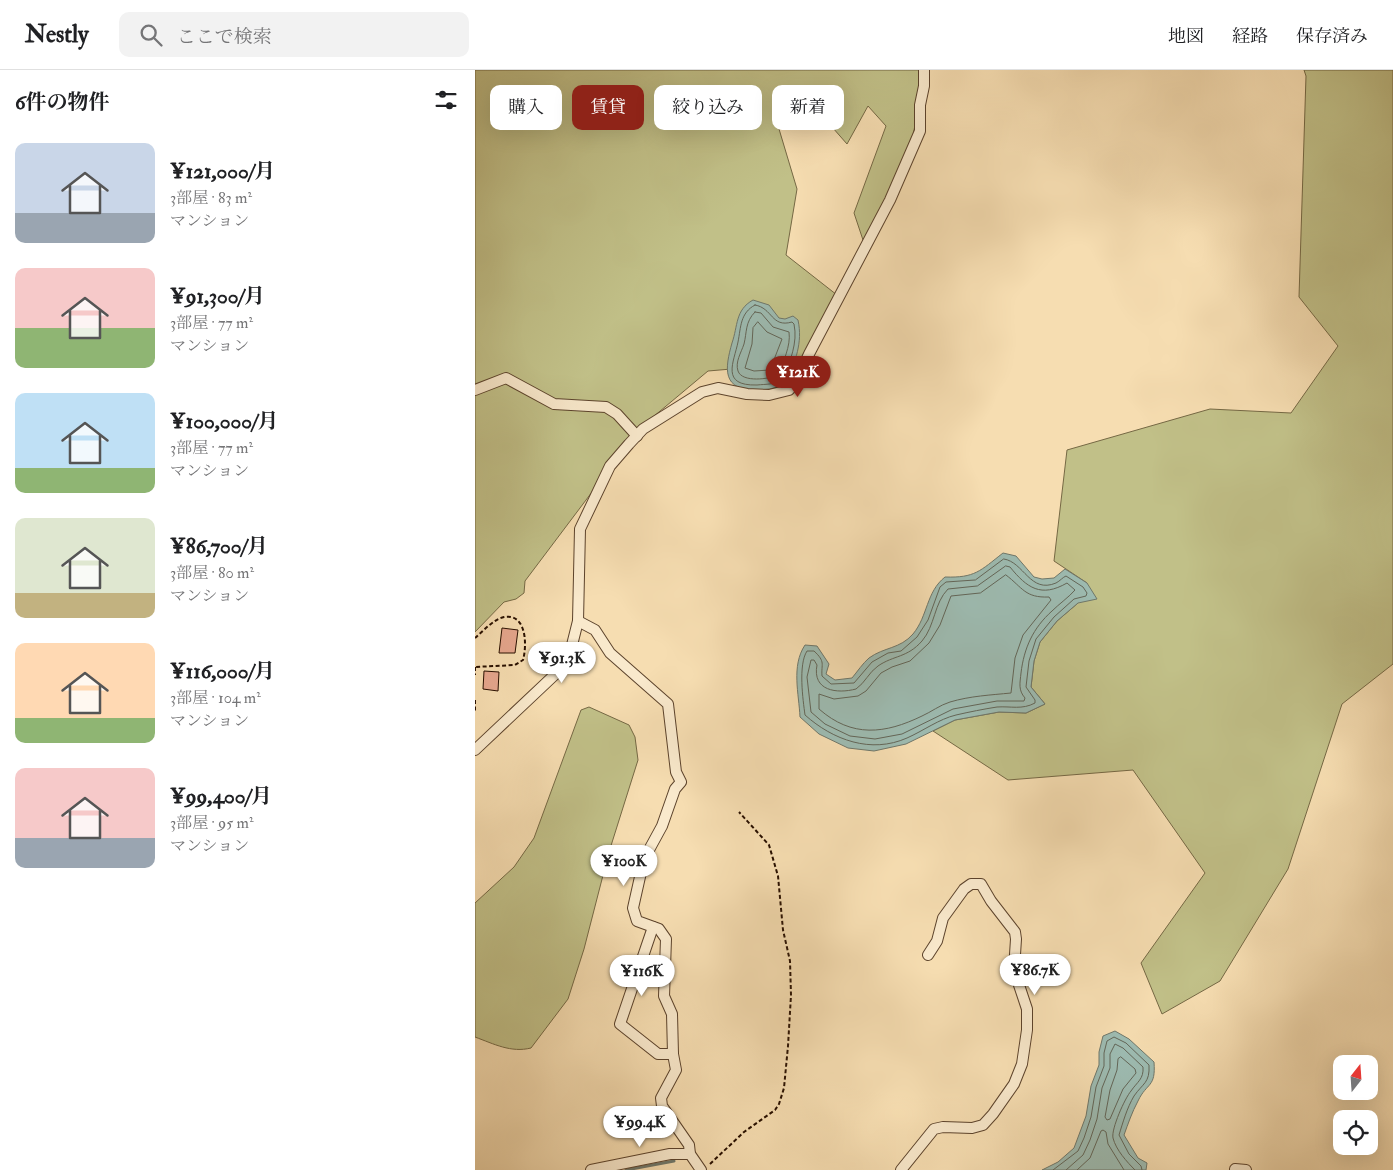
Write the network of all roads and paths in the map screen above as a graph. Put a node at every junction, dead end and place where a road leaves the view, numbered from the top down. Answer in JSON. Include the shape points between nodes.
{"nodes":[{"id":1,"x":924,"y":70,"type":"edge"},
{"id":2,"x":475,"y":390,"type":"edge"},
{"id":3,"x":637,"y":436,"type":"junction"},
{"id":4,"x":578,"y":621,"type":"junction"},
{"id":5,"x":475,"y":638,"type":"edge"},
{"id":6,"x":475,"y":667,"type":"edge"},
{"id":7,"x":475,"y":675,"type":"edge"},
{"id":8,"x":475,"y":700,"type":"edge"},
{"id":9,"x":475,"y":713,"type":"edge"},
{"id":10,"x":475,"y":750,"type":"edge"},
{"id":11,"x":739,"y":812,"type":"dead end"},
{"id":12,"x":653,"y":927,"type":"junction"},
{"id":13,"x":928,"y":955,"type":"dead end"},
{"id":14,"x":673,"y":1054,"type":"junction"},
{"id":15,"x":690,"y":1154,"type":"junction"},
{"id":16,"x":706,"y":1167,"type":"edge"},
{"id":17,"x":591,"y":1170,"type":"edge"},
{"id":18,"x":901,"y":1170,"type":"edge"}],
"edges":[{"from":1,"to":3,"type":"street","via":[[920,131],[890,200],[796,382],[789,390],[769,395],[718,388],[702,392]]},
{"from":2,"to":3,"type":"street","via":[[506,378],[554,404],[606,407]]},
{"from":3,"to":4,"type":"street","via":[[610,466],[580,529]]},
{"from":4,"to":10,"type":"street","via":[[564,666]]},
{"from":4,"to":12,"type":"street","via":[[595,630],[610,653],[668,704],[676,772],[681,782],[644,858],[633,908],[637,920]]},
{"from":5,"to":6,"type":"path","via":[[504,617],[519,621],[524,631],[523,660],[515,665]]},
{"from":6,"to":7,"type":"path"},
{"from":8,"to":9,"type":"path"},
{"from":11,"to":16,"type":"path","via":[[769,844],[778,876],[783,930],[791,961],[788,1046],[784,1088],[775,1110],[744,1132]]},
{"from":12,"to":14,"type":"street","via":[[663,933],[665,939],[664,996],[672,1014]]},
{"from":12,"to":14,"type":"street","via":[[620,1024],[658,1054]]},
{"from":13,"to":18,"type":"street","via":[[937,941],[941,922],[953,903],[971,884],[981,884],[1015,932],[1014,970],[1027,1009],[1027,1030],[1022,1064],[1014,1084],[993,1114],[983,1125],[972,1128],[934,1129]]},
{"from":14,"to":15,"type":"street","via":[[676,1070],[661,1098],[662,1106],[689,1145]]},
{"from":15,"to":16,"type":"street"},
{"from":15,"to":17,"type":"street","via":[[670,1154]]}]}
